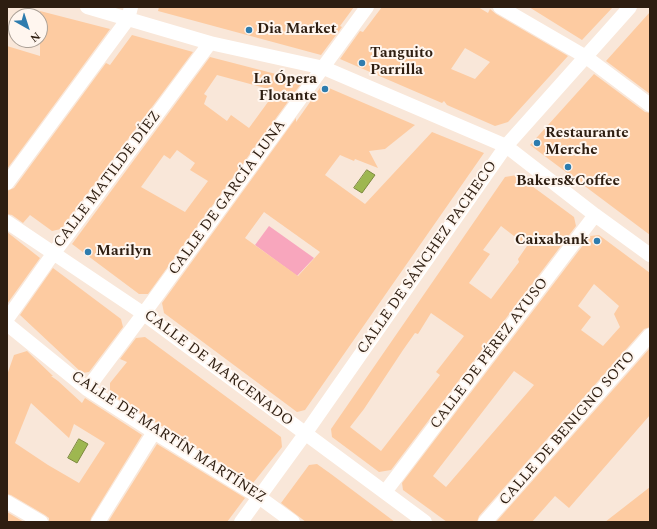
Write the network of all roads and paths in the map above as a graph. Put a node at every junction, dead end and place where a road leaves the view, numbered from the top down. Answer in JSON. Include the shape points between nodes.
{"nodes":[{"id":1,"x":87,"y":7,"type":"edge"},
{"id":2,"x":367,"y":7,"type":"edge"},
{"id":3,"x":500,"y":7,"type":"edge"},
{"id":4,"x":630,"y":7,"type":"edge"},
{"id":5,"x":130,"y":13,"type":"edge"},
{"id":6,"x":210,"y":43,"type":"junction"},
{"id":7,"x":586,"y":57,"type":"junction"},
{"id":8,"x":324,"y":68,"type":"junction"},
{"id":9,"x":650,"y":105,"type":"edge"},
{"id":10,"x":506,"y":146,"type":"junction"},
{"id":11,"x":7,"y":183,"type":"edge"},
{"id":12,"x":595,"y":215,"type":"junction"},
{"id":13,"x":7,"y":222,"type":"edge"},
{"id":14,"x":53,"y":254,"type":"junction"},
{"id":15,"x":650,"y":255,"type":"edge"},
{"id":16,"x":144,"y":314,"type":"junction"},
{"id":17,"x":7,"y":319,"type":"edge"},
{"id":18,"x":7,"y":324,"type":"edge"},
{"id":19,"x":650,"y":335,"type":"edge"},
{"id":20,"x":87,"y":388,"type":"junction"},
{"id":21,"x":154,"y":432,"type":"junction"},
{"id":22,"x":305,"y":434,"type":"junction"},
{"id":23,"x":385,"y":492,"type":"junction"},
{"id":24,"x":258,"y":497,"type":"junction"},
{"id":25,"x":7,"y":502,"type":"edge"},
{"id":26,"x":41,"y":522,"type":"edge"},
{"id":27,"x":98,"y":522,"type":"edge"},
{"id":28,"x":241,"y":522,"type":"edge"},
{"id":29,"x":292,"y":522,"type":"edge"},
{"id":30,"x":425,"y":522,"type":"edge"},
{"id":31,"x":485,"y":522,"type":"edge"}],
"edges":[{"from":1,"to":5,"type":"street"},
{"from":2,"to":8,"type":"street","name":"CALLE DE GARCÍA LUNA"},
{"from":3,"to":7,"type":"street"},
{"from":4,"to":7,"type":"street","name":"CALLE DE SÁNCHEZ PACHECO"},
{"from":5,"to":6,"type":"street"},
{"from":5,"to":11,"type":"street"},
{"from":6,"to":8,"type":"street"},
{"from":6,"to":14,"type":"street","name":"CALLE MATILDE DÍEZ"},
{"from":7,"to":9,"type":"street"},
{"from":7,"to":10,"type":"street","name":"CALLE DE SÁNCHEZ PACHECO"},
{"from":8,"to":10,"type":"street"},
{"from":8,"to":16,"type":"street","name":"CALLE DE GARCÍA LUNA"},
{"from":10,"to":12,"type":"street"},
{"from":10,"to":22,"type":"street","name":"CALLE DE SÁNCHEZ PACHECO"},
{"from":12,"to":15,"type":"street"},
{"from":12,"to":23,"type":"street","name":"CALLE DE PÉREZ AYUSO"},
{"from":13,"to":14,"type":"street","name":"CALLE DE MARCENADO"},
{"from":14,"to":16,"type":"street","name":"CALLE DE MARCENADO"},
{"from":14,"to":17,"type":"street","name":"CALLE MATILDE DÍEZ"},
{"from":16,"to":20,"type":"street","name":"CALLE DE GARCÍA LUNA"},
{"from":16,"to":22,"type":"street","name":"CALLE DE MARCENADO"},
{"from":18,"to":20,"type":"street","name":"CALLE DE MARTÍN MARTÍNEZ"},
{"from":19,"to":31,"type":"street","name":"CALLE DE BENIGNO SOTO"},
{"from":20,"to":21,"type":"street","name":"CALLE DE MARTÍN MARTÍNEZ"},
{"from":21,"to":24,"type":"street","name":"CALLE DE MARTÍN MARTÍNEZ"},
{"from":21,"to":27,"type":"street"},
{"from":22,"to":23,"type":"street","name":"CALLE DE MARCENADO"},
{"from":22,"to":24,"type":"street","name":"CALLE DE SÁNCHEZ PACHECO"},
{"from":23,"to":30,"type":"street","name":"CALLE DE MARCENADO"},
{"from":24,"to":28,"type":"street","name":"CALLE DE SÁNCHEZ PACHECO"},
{"from":24,"to":29,"type":"street","name":"CALLE DE MARTÍN MARTÍNEZ"},
{"from":25,"to":26,"type":"street"}]}
